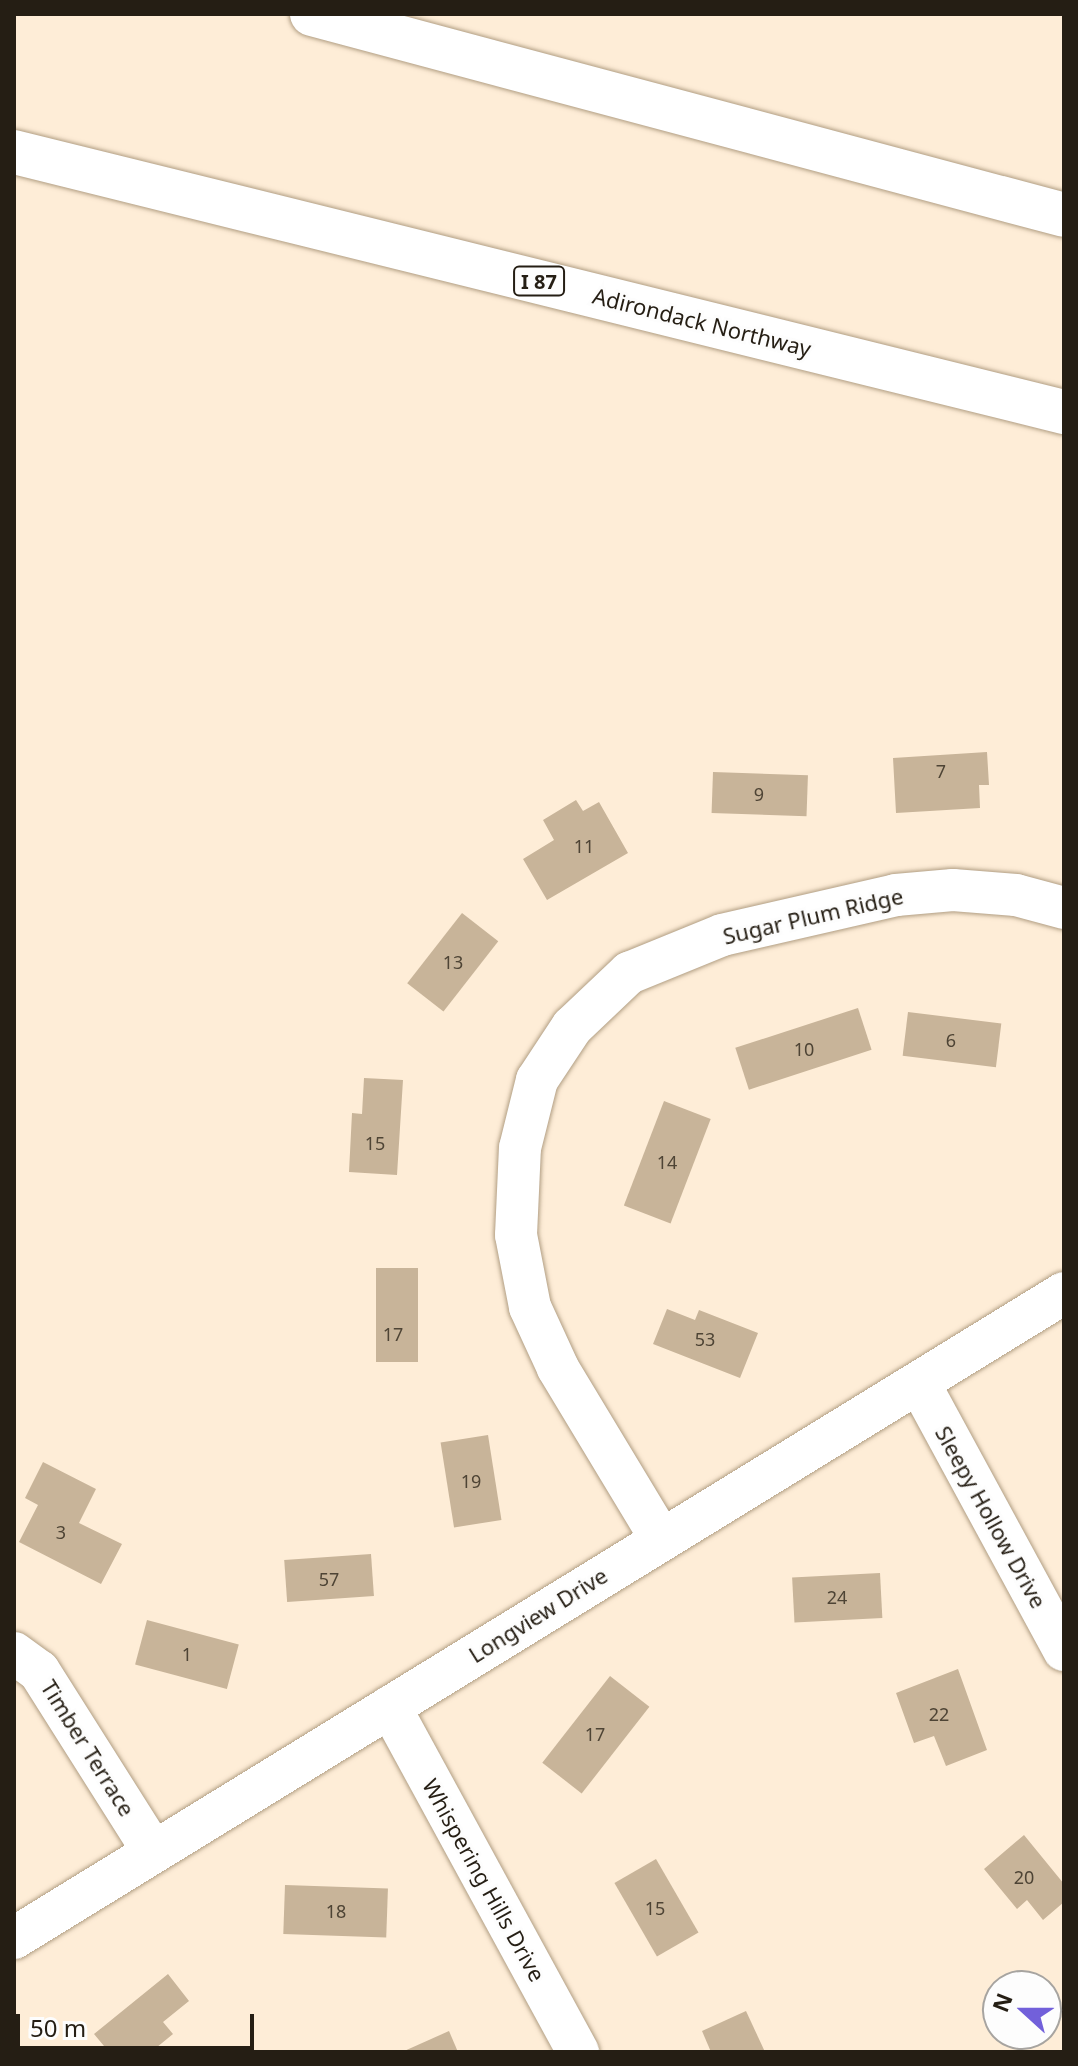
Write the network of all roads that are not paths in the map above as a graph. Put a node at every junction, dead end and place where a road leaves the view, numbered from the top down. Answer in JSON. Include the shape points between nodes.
{"nodes":[{"id":1,"x":312,"y":14,"type":"edge"},
{"id":2,"x":14,"y":152,"type":"edge"},
{"id":3,"x":1064,"y":215,"type":"edge"},
{"id":4,"x":1064,"y":412,"type":"edge"},
{"id":5,"x":1064,"y":908,"type":"edge"},
{"id":6,"x":1064,"y":1293,"type":"edge"},
{"id":7,"x":919,"y":1383,"type":"junction"},
{"id":8,"x":661,"y":1539,"type":"junction"},
{"id":9,"x":1064,"y":1650,"type":"edge"},
{"id":10,"x":14,"y":1653,"type":"edge"},
{"id":11,"x":390,"y":1707,"type":"junction"},
{"id":12,"x":153,"y":1851,"type":"junction"},
{"id":13,"x":14,"y":1938,"type":"edge"},
{"id":14,"x":578,"y":2052,"type":"edge"}],
"edges":[{"from":1,"to":3,"type":"highway"},
{"from":2,"to":4,"type":"highway","name":"Adirondack Northway","number":"I 87"},
{"from":5,"to":8,"type":"street","name":"Sugar Plum Ridge","via":[[1016,895],[953,890],[896,895],[722,935],[629,973],[572,1027],[537,1080],[520,1148],[516,1235],[530,1307],[558,1368]]},
{"from":6,"to":7,"type":"street","name":"Longview Drive"},
{"from":7,"to":8,"type":"street","name":"Longview Drive"},
{"from":7,"to":9,"type":"street","name":"Sleepy Hollow Drive"},
{"from":8,"to":11,"type":"street","name":"Longview Drive"},
{"from":10,"to":12,"type":"street","name":"Timber Terrace","via":[[39,1671]]},
{"from":11,"to":12,"type":"street","name":"Longview Drive"},
{"from":11,"to":14,"type":"street","name":"Whispering Hills Drive"},
{"from":12,"to":13,"type":"street","name":"Longview Drive"}]}
